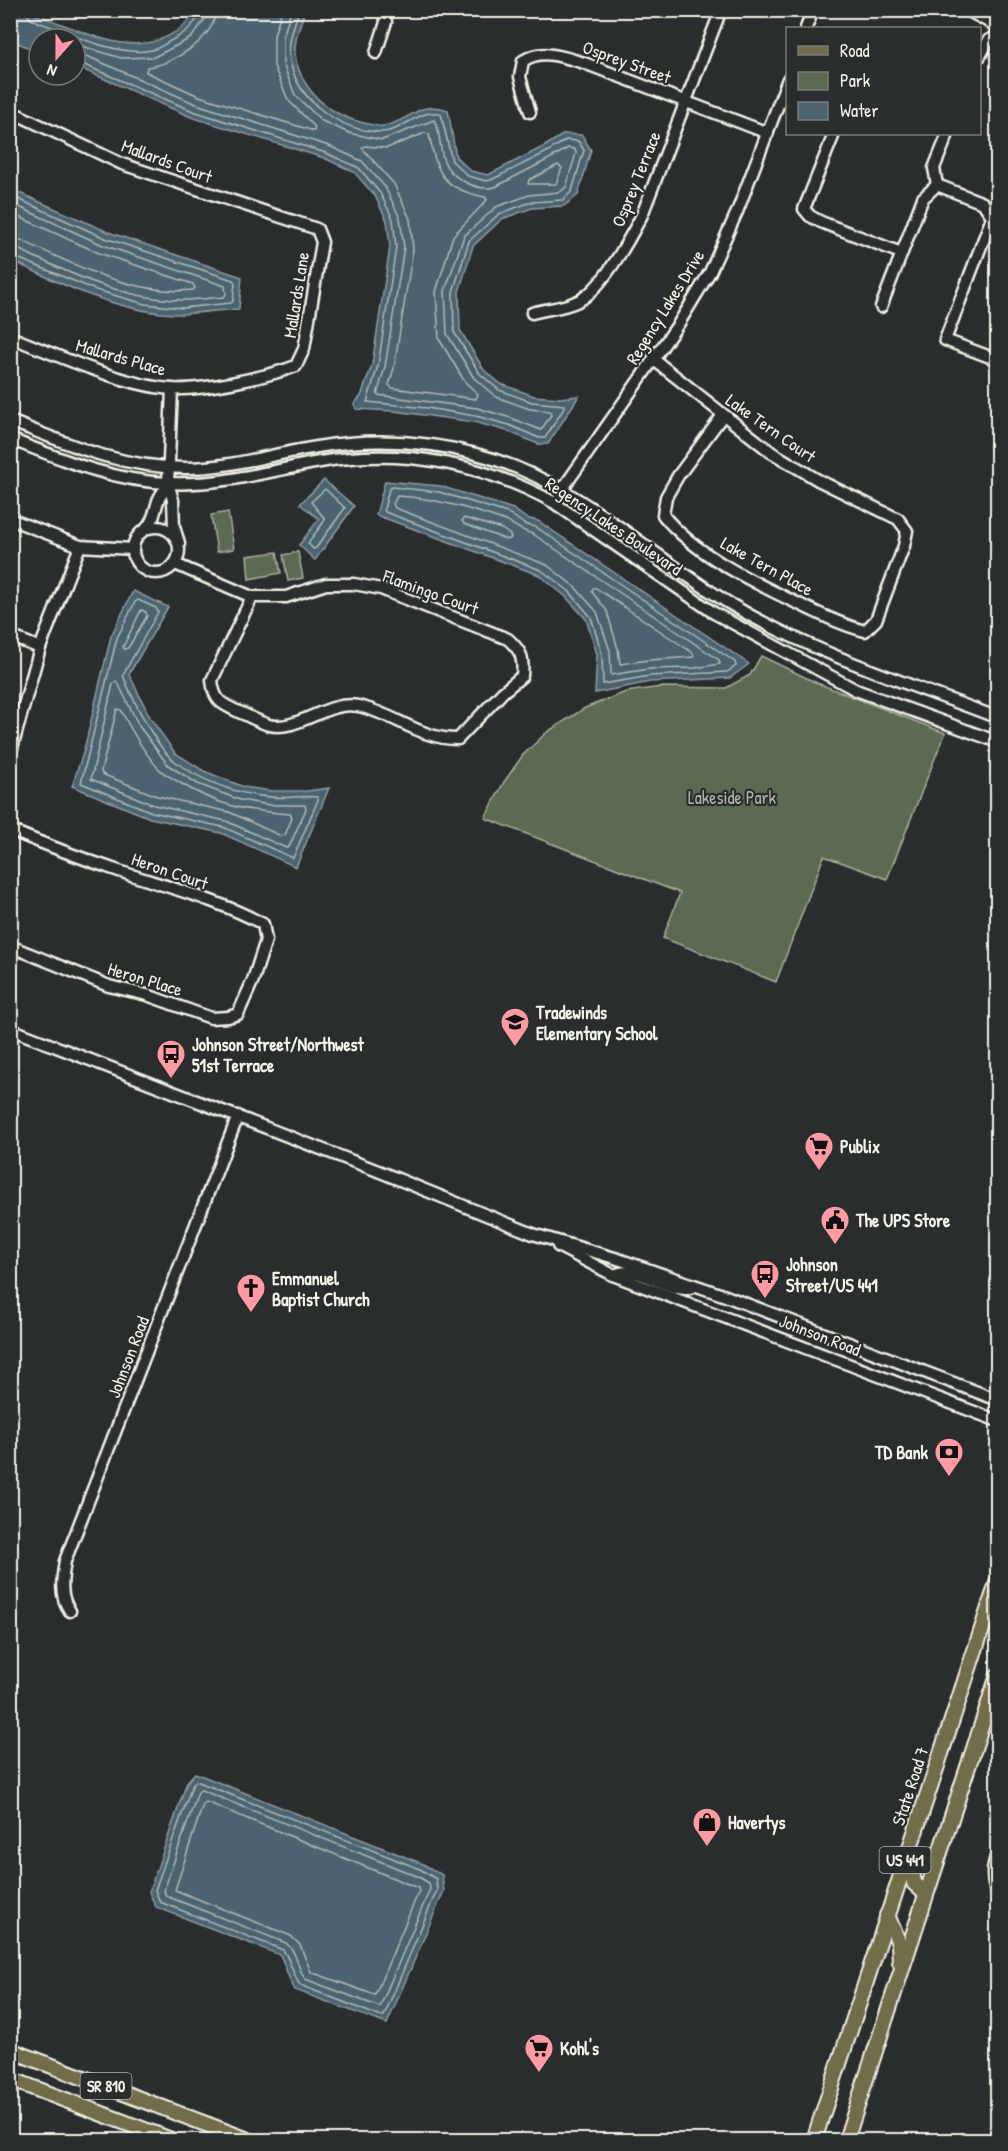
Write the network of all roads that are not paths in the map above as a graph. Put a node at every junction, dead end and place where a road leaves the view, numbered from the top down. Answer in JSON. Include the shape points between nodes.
{"nodes":[{"id":1,"x":384,"y":10,"type":"edge"},
{"id":2,"x":721,"y":10,"type":"edge"},
{"id":3,"x":813,"y":10,"type":"edge"},
{"id":4,"x":967,"y":10,"type":"edge"},
{"id":5,"x":807,"y":27,"type":"edge"},
{"id":6,"x":998,"y":27,"type":"edge"},
{"id":7,"x":998,"y":36,"type":"edge"},
{"id":8,"x":981,"y":52,"type":"edge"},
{"id":9,"x":376,"y":53,"type":"dead end"},
{"id":10,"x":786,"y":84,"type":"edge"},
{"id":11,"x":685,"y":102,"type":"junction"},
{"id":12,"x":10,"y":111,"type":"edge"},
{"id":13,"x":530,"y":112,"type":"dead end"},
{"id":14,"x":768,"y":133,"type":"junction"},
{"id":15,"x":834,"y":135,"type":"edge"},
{"id":16,"x":948,"y":135,"type":"edge"},
{"id":17,"x":937,"y":185,"type":"junction"},
{"id":18,"x":998,"y":201,"type":"edge"},
{"id":19,"x":983,"y":203,"type":"junction"},
{"id":20,"x":995,"y":217,"type":"edge"},
{"id":21,"x":317,"y":229,"type":"joint"},
{"id":22,"x":901,"y":253,"type":"junction"},
{"id":23,"x":881,"y":307,"type":"dead end"},
{"id":24,"x":532,"y":313,"type":"dead end"},
{"id":25,"x":10,"y":337,"type":"edge"},
{"id":26,"x":653,"y":359,"type":"junction"},
{"id":27,"x":998,"y":360,"type":"edge"},
{"id":28,"x":297,"y":366,"type":"joint"},
{"id":29,"x":172,"y":389,"type":"junction"},
{"id":30,"x":723,"y":415,"type":"junction"},
{"id":31,"x":10,"y":421,"type":"edge"},
{"id":32,"x":10,"y":439,"type":"edge"},
{"id":33,"x":169,"y":467,"type":"junction"},
{"id":34,"x":168,"y":485,"type":"junction"},
{"id":35,"x":562,"y":489,"type":"junction"},
{"id":36,"x":553,"y":502,"type":"junction"},
{"id":37,"x":10,"y":519,"type":"edge"},
{"id":38,"x":146,"y":529,"type":"junction"},
{"id":39,"x":179,"y":543,"type":"junction"},
{"id":40,"x":80,"y":546,"type":"junction"},
{"id":41,"x":133,"y":549,"type":"junction"},
{"id":42,"x":175,"y":564,"type":"junction"},
{"id":43,"x":252,"y":597,"type":"junction"},
{"id":44,"x":865,"y":631,"type":"joint"},
{"id":45,"x":10,"y":636,"type":"edge"},
{"id":46,"x":40,"y":648,"type":"junction"},
{"id":47,"x":998,"y":718,"type":"edge"},
{"id":48,"x":998,"y":742,"type":"edge"},
{"id":49,"x":10,"y":755,"type":"edge"},
{"id":50,"x":10,"y":830,"type":"edge"},
{"id":51,"x":10,"y":946,"type":"edge"},
{"id":52,"x":253,"y":980,"type":"joint"},
{"id":53,"x":10,"y":1029,"type":"edge"},
{"id":54,"x":238,"y":1116,"type":"junction"},
{"id":55,"x":533,"y":1234,"type":"junction"},
{"id":56,"x":613,"y":1275,"type":"junction"},
{"id":57,"x":696,"y":1286,"type":"junction"},
{"id":58,"x":998,"y":1400,"type":"edge"},
{"id":59,"x":998,"y":1422,"type":"edge"},
{"id":60,"x":998,"y":1580,"type":"edge"},
{"id":61,"x":69,"y":1611,"type":"dead end"},
{"id":62,"x":998,"y":1675,"type":"edge"},
{"id":63,"x":909,"y":1848,"type":"junction"},
{"id":64,"x":998,"y":1852,"type":"edge"},
{"id":65,"x":926,"y":1893,"type":"junction"},
{"id":66,"x":998,"y":1893,"type":"edge"},
{"id":67,"x":887,"y":1915,"type":"junction"},
{"id":68,"x":900,"y":1970,"type":"junction"},
{"id":69,"x":10,"y":2049,"type":"edge"},
{"id":70,"x":10,"y":2079,"type":"edge"},
{"id":71,"x":171,"y":2140,"type":"edge"},
{"id":72,"x":248,"y":2140,"type":"edge"},
{"id":73,"x":814,"y":2140,"type":"edge"},
{"id":74,"x":846,"y":2140,"type":"edge"}],
"edges":[{"from":1,"to":9,"type":"street","via":[[386,22]]},
{"from":2,"to":11,"type":"street","name":"Osprey Terrace"},
{"from":3,"to":5,"type":"street"},
{"from":4,"to":6,"type":"street"},
{"from":7,"to":8,"type":"street","via":[[989,40]]},
{"from":10,"to":14,"type":"street","name":"Regency Lakes Drive"},
{"from":11,"to":13,"type":"street","name":"Osprey Street","via":[[584,63],[554,54],[533,54],[523,62],[520,77]]},
{"from":11,"to":14,"type":"street","name":"Osprey Street"},
{"from":11,"to":24,"type":"street","name":"Osprey Terrace","via":[[642,215],[626,246],[595,288],[579,301]]},
{"from":12,"to":21,"type":"street","name":"Mallards Court","via":[[122,164]]},
{"from":14,"to":26,"type":"street","name":"Regency Lakes Drive","via":[[710,273]]},
{"from":15,"to":22,"type":"street","via":[[804,209],[821,222]]},
{"from":16,"to":17,"type":"street","via":[[934,168]]},
{"from":17,"to":19,"type":"street"},
{"from":17,"to":22,"type":"street","via":[[923,198]]},
{"from":18,"to":19,"type":"street"},
{"from":18,"to":20,"type":"street"},
{"from":19,"to":20,"type":"street"},
{"from":20,"to":27,"type":"street","via":[[945,339]]},
{"from":21,"to":28,"type":"street","name":"Mallards Lane","via":[[321,242],[304,349]]},
{"from":22,"to":23,"type":"street"},
{"from":25,"to":29,"type":"street","name":"Mallards Place","via":[[117,377]]},
{"from":26,"to":30,"type":"street","name":"Lake Tern Court"},
{"from":26,"to":35,"type":"street","name":"Regency Lakes Drive"},
{"from":28,"to":29,"type":"street","name":"Mallards Place","via":[[213,385]]},
{"from":29,"to":33,"type":"street"},
{"from":30,"to":44,"type":"street","name":"Lake Tern Court","via":[[771,452],[898,519],[907,531],[876,620]]},
{"from":30,"to":44,"type":"street","name":"Lake Tern Place","via":[[678,476],[666,496],[663,515],[709,554],[762,586],[847,627]]},
{"from":31,"to":33,"type":"street","name":"Regency Lakes Boulevard","via":[[126,463]]},
{"from":32,"to":34,"type":"street","name":"Regency Lakes Boulevard","via":[[85,468]]},
{"from":33,"to":34,"type":"street"},
{"from":33,"to":35,"type":"street","name":"Regency Lakes Boulevard","via":[[230,464],[353,442],[415,442],[477,454]]},
{"from":34,"to":36,"type":"street","name":"Regency Lakes Boulevard","via":[[218,482],[354,457],[394,457],[461,465]]},
{"from":34,"to":38,"type":"street","via":[[157,499],[154,517]]},
{"from":34,"to":39,"type":"street"},
{"from":35,"to":36,"type":"street","name":"Regency Lakes Drive"},
{"from":35,"to":47,"type":"street","name":"Regency Lakes Boulevard","via":[[694,582],[774,627]]},
{"from":36,"to":48,"type":"street","name":"Regency Lakes Boulevard","via":[[714,613],[856,690]]},
{"from":37,"to":40,"type":"street"},
{"from":38,"to":39,"type":"street","via":[[169,530]]},
{"from":38,"to":41,"type":"street","via":[[137,537]]},
{"from":39,"to":42,"type":"street"},
{"from":40,"to":41,"type":"street"},
{"from":40,"to":46,"type":"street"},
{"from":41,"to":42,"type":"street","via":[[137,563],[149,572],[163,572]]},
{"from":42,"to":43,"type":"street","name":"Flamingo Court"},
{"from":43,"to":43,"type":"street","name":"Flamingo Court","via":[[286,597],[326,584],[381,589],[508,639],[519,649],[522,676],[458,739],[442,739],[359,706],[342,705],[290,724],[270,725],[221,704],[213,691],[212,680]]},
{"from":45,"to":46,"type":"street"},
{"from":46,"to":49,"type":"street"},
{"from":50,"to":52,"type":"street","name":"Heron Court","via":[[263,924],[266,940]]},
{"from":51,"to":52,"type":"street","name":"Heron Place","via":[[109,986],[211,1018],[238,1014]]},
{"from":53,"to":54,"type":"street","name":"Johnson Road"},
{"from":54,"to":55,"type":"street","name":"Johnson Road"},
{"from":54,"to":61,"type":"street","name":"Johnson Road","via":[[65,1561],[62,1586]]},
{"from":55,"to":56,"type":"street","name":"Johnson Road"},
{"from":55,"to":57,"type":"street","name":"Johnson Road"},
{"from":56,"to":57,"type":"street","via":[[638,1273],[684,1289]]},
{"from":56,"to":59,"type":"street","name":"Johnson Road"},
{"from":57,"to":58,"type":"street","name":"Johnson Road"},
{"from":60,"to":63,"type":"main road","name":"State Road 7","number":"US 441"},
{"from":62,"to":65,"type":"main road","number":"US 441"},
{"from":63,"to":65,"type":"main road","via":[[914,1882]]},
{"from":63,"to":67,"type":"main road","name":"State Road 7","number":"US 441"},
{"from":64,"to":66,"type":"street","via":[[992,1867]]},
{"from":65,"to":68,"type":"main road","number":"US 441"},
{"from":67,"to":68,"type":"main road","via":[[899,1943]]},
{"from":67,"to":73,"type":"main road","name":"State Road 7","number":"US 441"},
{"from":68,"to":74,"type":"main road","number":"US 441"},
{"from":69,"to":72,"type":"main road","number":"SR 810"},
{"from":70,"to":71,"type":"main road","number":"SR 810"}]}
